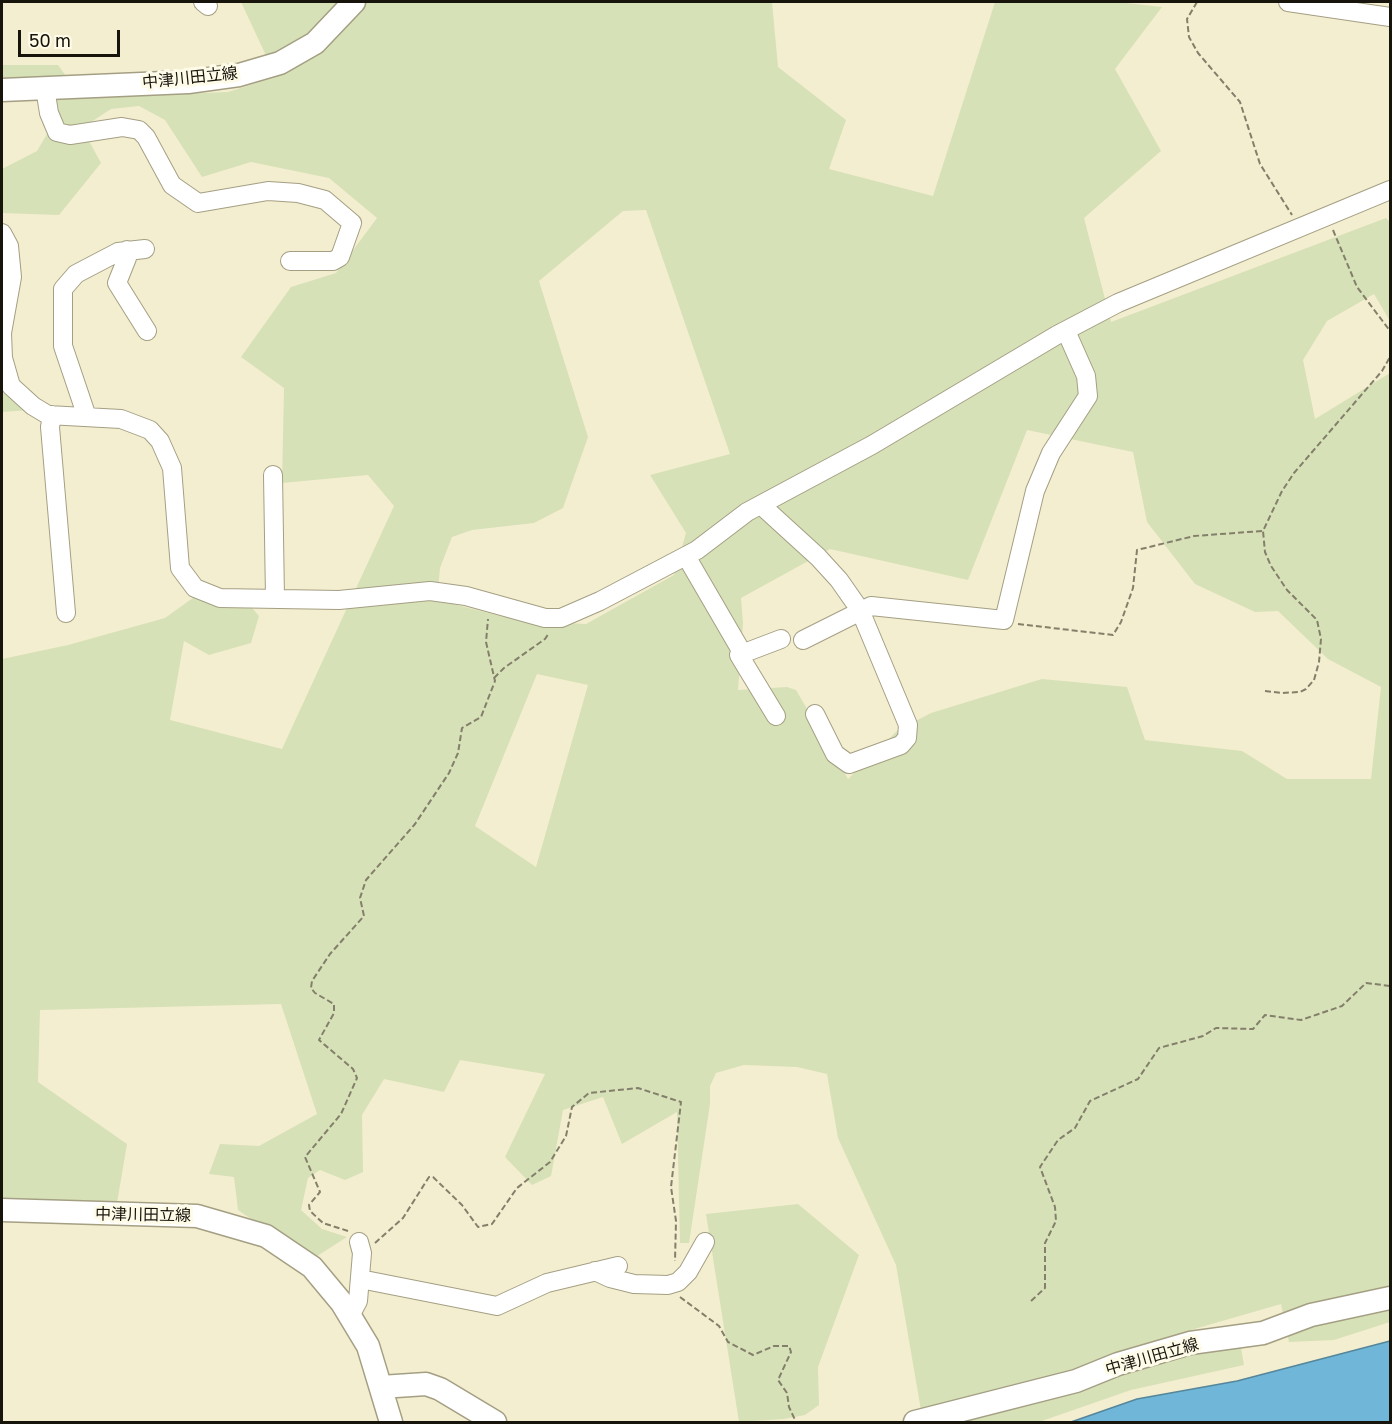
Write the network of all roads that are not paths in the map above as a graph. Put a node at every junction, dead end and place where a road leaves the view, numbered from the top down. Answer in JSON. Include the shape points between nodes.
{"nodes":[{"id":1,"x":354,"y":2,"type":"edge"},
{"id":2,"x":1288,"y":2,"type":"edge"},
{"id":3,"x":1390,"y":17,"type":"edge"},
{"id":4,"x":45,"y":88,"type":"junction"},
{"id":5,"x":2,"y":90,"type":"edge"},
{"id":6,"x":1390,"y":190,"type":"edge"},
{"id":7,"x":2,"y":233,"type":"edge"},
{"id":8,"x":290,"y":261,"type":"dead end"},
{"id":9,"x":147,"y":331,"type":"dead end"},
{"id":10,"x":1066,"y":331,"type":"junction"},
{"id":11,"x":52,"y":415,"type":"junction"},
{"id":12,"x":87,"y":417,"type":"junction"},
{"id":13,"x":273,"y":475,"type":"dead end"},
{"id":14,"x":761,"y":505,"type":"junction"},
{"id":15,"x":686,"y":556,"type":"junction"},
{"id":16,"x":275,"y":598,"type":"junction"},
{"id":17,"x":860,"y":610,"type":"junction"},
{"id":18,"x":66,"y":613,"type":"dead end"},
{"id":19,"x":781,"y":639,"type":"dead end"},
{"id":20,"x":803,"y":640,"type":"dead end"},
{"id":21,"x":743,"y":654,"type":"junction"},
{"id":22,"x":815,"y":714,"type":"dead end"},
{"id":23,"x":776,"y":716,"type":"dead end"},
{"id":24,"x":2,"y":1210,"type":"edge"},
{"id":25,"x":705,"y":1242,"type":"dead end"},
{"id":26,"x":360,"y":1246,"type":"road end"},
{"id":27,"x":618,"y":1266,"type":"dead end"},
{"id":28,"x":595,"y":1270,"type":"junction"},
{"id":29,"x":360,"y":1279,"type":"junction"},
{"id":30,"x":1390,"y":1298,"type":"edge"},
{"id":31,"x":350,"y":1316,"type":"junction"},
{"id":32,"x":383,"y":1392,"type":"junction"},
{"id":33,"x":391,"y":1422,"type":"edge"},
{"id":34,"x":495,"y":1422,"type":"edge"},
{"id":35,"x":915,"y":1422,"type":"edge"}],
"edges":[{"from":1,"to":4,"type":"main road","name":"中津川田立線","via":[[315,43],[280,63],[239,75],[188,82]]},
{"from":2,"to":3,"type":"street"},
{"from":4,"to":5,"type":"main road","name":"中津川田立線"},
{"from":4,"to":8,"type":"street","via":[[57,132],[80,134],[122,127],[139,130],[172,185],[198,202],[268,191],[298,193],[325,200],[352,223],[340,257],[333,261]]},
{"from":6,"to":10,"type":"street","via":[[1118,303]]},
{"from":7,"to":11,"type":"street","via":[[9,246],[12,277],[2,333],[3,358],[11,386],[33,406]]},
{"from":9,"to":12,"type":"street","via":[[117,284],[136,249],[76,274],[63,289],[63,346]]},
{"from":10,"to":14,"type":"street"},
{"from":10,"to":17,"type":"street","via":[[1086,376],[1088,396],[1051,453],[1035,491],[1004,620],[871,606]]},
{"from":11,"to":12,"type":"street"},
{"from":11,"to":18,"type":"street"},
{"from":12,"to":16,"type":"street","via":[[121,418],[137,423],[150,430],[163,446],[172,468],[180,568],[191,584],[208,596],[220,598]]},
{"from":13,"to":16,"type":"street"},
{"from":14,"to":15,"type":"street"},
{"from":14,"to":17,"type":"street","via":[[818,557]]},
{"from":15,"to":16,"type":"street","via":[[561,618],[430,591],[339,600]]},
{"from":15,"to":21,"type":"street"},
{"from":17,"to":20,"type":"street"},
{"from":17,"to":22,"type":"street","via":[[908,725],[907,738],[901,745],[849,764],[835,754]]},
{"from":19,"to":21,"type":"street"},
{"from":21,"to":23,"type":"street","via":[[739,656]]},
{"from":24,"to":31,"type":"main road","name":"中津川田立線","via":[[197,1216],[266,1236],[312,1267]]},
{"from":25,"to":28,"type":"street","via":[[678,1282],[634,1284]]},
{"from":26,"to":29,"type":"street"},
{"from":27,"to":28,"type":"street"},
{"from":28,"to":29,"type":"street","via":[[547,1283],[497,1306]]},
{"from":29,"to":31,"type":"street"},
{"from":30,"to":35,"type":"main road","name":"中津川田立線","via":[[1311,1315],[1263,1333],[1190,1343],[1076,1380]]},
{"from":31,"to":32,"type":"main road","name":"中津川田立線","via":[[368,1346]]},
{"from":32,"to":33,"type":"main road","name":"中津川田立線"},
{"from":32,"to":34,"type":"main road","via":[[426,1384]]}]}
